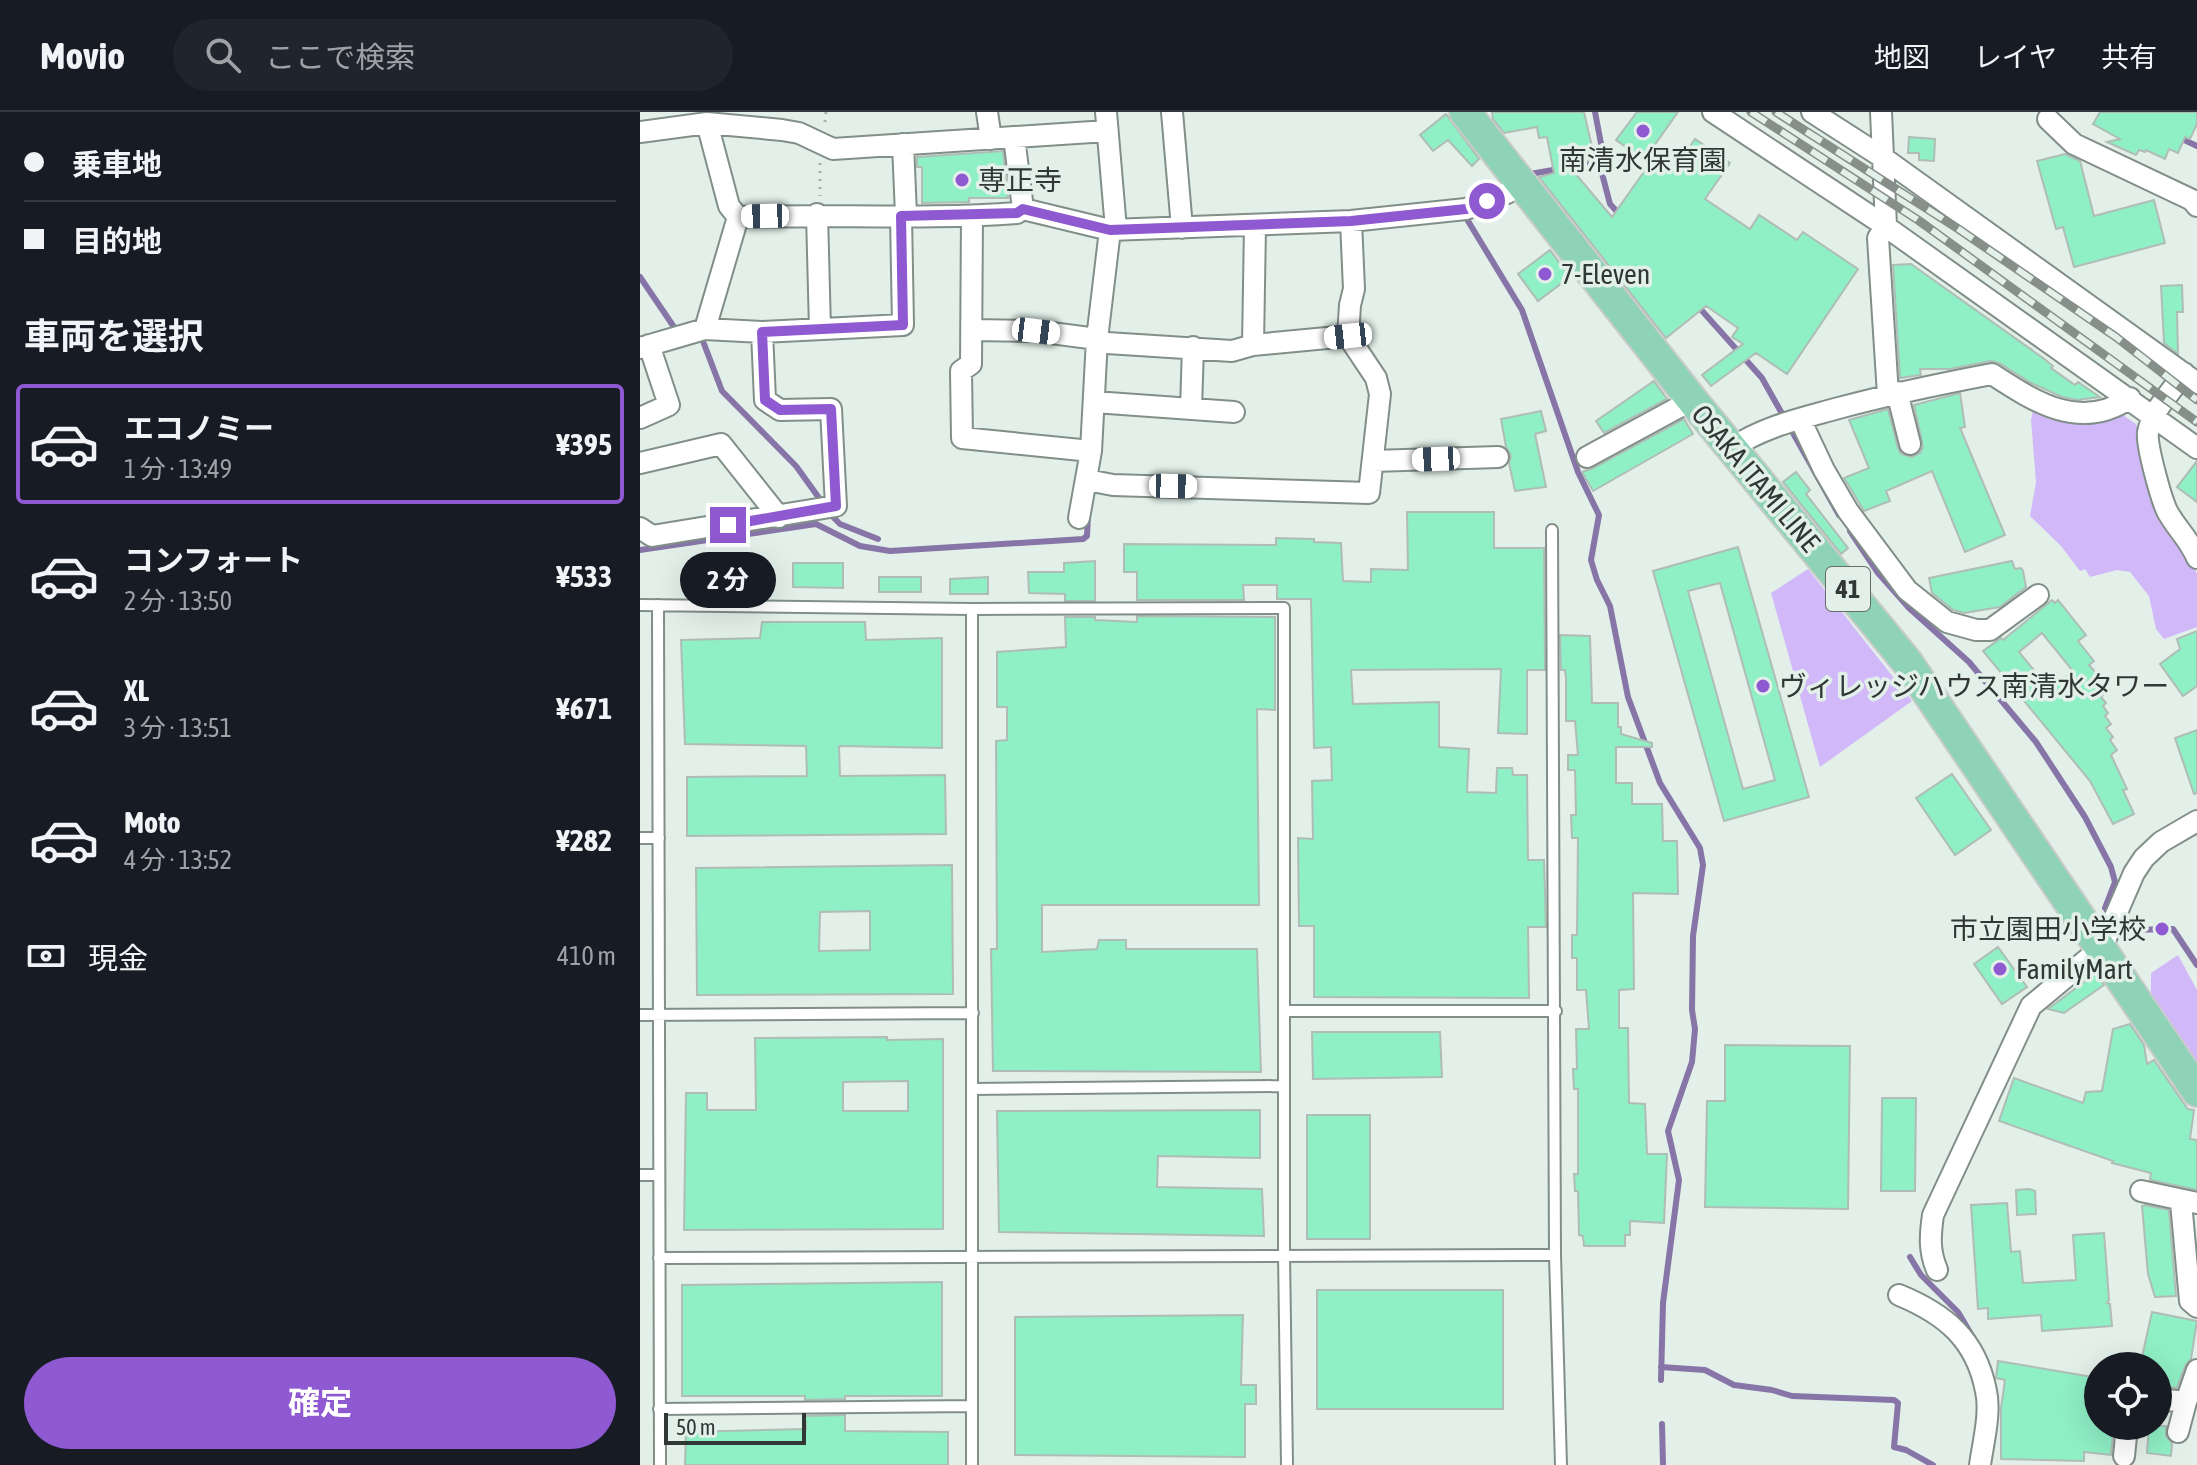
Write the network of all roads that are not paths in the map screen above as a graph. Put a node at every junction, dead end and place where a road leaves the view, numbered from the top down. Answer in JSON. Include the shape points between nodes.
{"nodes":[{"id":1,"x":798,"y":112,"type":"edge"},
{"id":2,"x":987,"y":112,"type":"edge"},
{"id":3,"x":1172,"y":112,"type":"edge"},
{"id":4,"x":1465,"y":112,"type":"edge"},
{"id":5,"x":1713,"y":112,"type":"edge"},
{"id":6,"x":1812,"y":112,"type":"edge"},
{"id":7,"x":1881,"y":112,"type":"edge"},
{"id":8,"x":2048,"y":119,"type":"dead end"},
{"id":9,"x":702,"y":120,"type":"edge"},
{"id":10,"x":1104,"y":126,"type":"edge"},
{"id":11,"x":640,"y":132,"type":"edge"},
{"id":12,"x":799,"y":133,"type":"junction"},
{"id":13,"x":1014,"y":137,"type":"junction"},
{"id":14,"x":991,"y":139,"type":"junction"},
{"id":15,"x":903,"y":144,"type":"junction"},
{"id":16,"x":1882,"y":157,"type":"junction"},
{"id":17,"x":1521,"y":183,"type":"junction"},
{"id":18,"x":2195,"y":198,"type":"edge"},
{"id":19,"x":1023,"y":209,"type":"junction"},
{"id":20,"x":819,"y":214,"type":"junction"},
{"id":21,"x":904,"y":216,"type":"junction"},
{"id":22,"x":972,"y":216,"type":"junction"},
{"id":23,"x":738,"y":217,"type":"junction"},
{"id":24,"x":1351,"y":221,"type":"junction"},
{"id":25,"x":1255,"y":226,"type":"junction"},
{"id":26,"x":1886,"y":226,"type":"junction"},
{"id":27,"x":1182,"y":228,"type":"junction"},
{"id":28,"x":1109,"y":235,"type":"junction"},
{"id":29,"x":705,"y":329,"type":"junction"},
{"id":30,"x":820,"y":329,"type":"junction"},
{"id":31,"x":973,"y":330,"type":"junction"},
{"id":32,"x":762,"y":332,"type":"junction"},
{"id":33,"x":1348,"y":336,"type":"junction"},
{"id":34,"x":1102,"y":341,"type":"junction"},
{"id":35,"x":1253,"y":345,"type":"junction"},
{"id":36,"x":644,"y":346,"type":"edge"},
{"id":37,"x":1193,"y":347,"type":"junction"},
{"id":38,"x":2190,"y":378,"type":"edge"},
{"id":39,"x":1893,"y":393,"type":"junction"},
{"id":40,"x":2130,"y":398,"type":"junction"},
{"id":41,"x":1692,"y":400,"type":"junction"},
{"id":42,"x":1099,"y":403,"type":"junction"},
{"id":43,"x":1191,"y":409,"type":"junction"},
{"id":44,"x":1234,"y":412,"type":"dead end"},
{"id":45,"x":2154,"y":416,"type":"junction"},
{"id":46,"x":640,"y":418,"type":"edge"},
{"id":47,"x":1800,"y":419,"type":"junction"},
{"id":48,"x":1910,"y":444,"type":"dead end"},
{"id":49,"x":1732,"y":448,"type":"junction"},
{"id":50,"x":2197,"y":448,"type":"edge"},
{"id":51,"x":1091,"y":451,"type":"junction"},
{"id":52,"x":1498,"y":457,"type":"dead end"},
{"id":53,"x":1587,"y":457,"type":"dead end"},
{"id":54,"x":1373,"y":461,"type":"junction"},
{"id":55,"x":640,"y":463,"type":"edge"},
{"id":56,"x":1092,"y":481,"type":"junction"},
{"id":57,"x":779,"y":517,"type":"junction"},
{"id":58,"x":1079,"y":518,"type":"dead end"},
{"id":59,"x":640,"y":528,"type":"edge"},
{"id":60,"x":1552,"y":530,"type":"dead end"},
{"id":61,"x":2197,"y":558,"type":"edge"},
{"id":62,"x":2038,"y":595,"type":"dead end"},
{"id":63,"x":640,"y":605,"type":"edge"},
{"id":64,"x":658,"y":605,"type":"junction"},
{"id":65,"x":972,"y":609,"type":"junction"},
{"id":66,"x":2197,"y":821,"type":"edge"},
{"id":67,"x":640,"y":838,"type":"edge"},
{"id":68,"x":659,"y":838,"type":"junction"},
{"id":69,"x":2102,"y":947,"type":"junction"},
{"id":70,"x":1284,"y":1011,"type":"junction"},
{"id":71,"x":1556,"y":1011,"type":"junction"},
{"id":72,"x":973,"y":1013,"type":"junction"},
{"id":73,"x":640,"y":1015,"type":"edge"},
{"id":74,"x":659,"y":1015,"type":"junction"},
{"id":75,"x":1284,"y":1086,"type":"junction"},
{"id":76,"x":972,"y":1089,"type":"junction"},
{"id":77,"x":2197,"y":1091,"type":"edge"},
{"id":78,"x":640,"y":1175,"type":"edge"},
{"id":79,"x":659,"y":1175,"type":"junction"},
{"id":80,"x":2141,"y":1191,"type":"dead end"},
{"id":81,"x":2189,"y":1202,"type":"edge"},
{"id":82,"x":1284,"y":1254,"type":"junction"},
{"id":83,"x":1555,"y":1255,"type":"junction"},
{"id":84,"x":972,"y":1256,"type":"junction"},
{"id":85,"x":659,"y":1258,"type":"junction"},
{"id":86,"x":1937,"y":1270,"type":"dead end"},
{"id":87,"x":1899,"y":1295,"type":"dead end"},
{"id":88,"x":2197,"y":1307,"type":"edge"},
{"id":89,"x":2197,"y":1370,"type":"edge"},
{"id":90,"x":2172,"y":1400,"type":"edge"},
{"id":91,"x":2186,"y":1402,"type":"junction"},
{"id":92,"x":972,"y":1406,"type":"junction"},
{"id":93,"x":659,"y":1409,"type":"junction"},
{"id":94,"x":2178,"y":1432,"type":"dead end"},
{"id":95,"x":2126,"y":1440,"type":"edge"},
{"id":96,"x":2124,"y":1456,"type":"dead end"},
{"id":97,"x":660,"y":1465,"type":"edge"},
{"id":98,"x":972,"y":1465,"type":"edge"},
{"id":99,"x":1287,"y":1465,"type":"edge"},
{"id":100,"x":1561,"y":1465,"type":"edge"},
{"id":101,"x":1980,"y":1465,"type":"edge"}],
"edges":[{"from":1,"to":12,"type":"street"},
{"from":2,"to":14,"type":"street"},
{"from":3,"to":27,"type":"street"},
{"from":4,"to":17,"type":"main road","name":"OSAKA ITAMI LINE","number":"41"},
{"from":5,"to":26,"type":"street"},
{"from":6,"to":16,"type":"street"},
{"from":7,"to":16,"type":"street"},
{"from":8,"to":18,"type":"street","via":[[2074,144]]},
{"from":9,"to":11,"type":"street"},
{"from":9,"to":12,"type":"street"},
{"from":9,"to":23,"type":"street","via":[[729,206]]},
{"from":10,"to":13,"type":"street"},
{"from":10,"to":28,"type":"street"},
{"from":12,"to":15,"type":"street","via":[[833,149]]},
{"from":13,"to":14,"type":"street"},
{"from":13,"to":19,"type":"street"},
{"from":14,"to":15,"type":"street"},
{"from":15,"to":21,"type":"street"},
{"from":16,"to":26,"type":"street"},
{"from":16,"to":38,"type":"street"},
{"from":17,"to":24,"type":"street","via":[[1466,209]]},
{"from":17,"to":41,"type":"main road","name":"OSAKA ITAMI LINE","number":"41"},
{"from":19,"to":22,"type":"street"},
{"from":19,"to":28,"type":"street"},
{"from":20,"to":21,"type":"street"},
{"from":20,"to":23,"type":"street"},
{"from":20,"to":30,"type":"street"},
{"from":21,"to":22,"type":"street"},
{"from":21,"to":30,"type":"street","via":[[903,325]]},
{"from":22,"to":31,"type":"street"},
{"from":23,"to":29,"type":"street"},
{"from":24,"to":25,"type":"street"},
{"from":24,"to":33,"type":"street","via":[[1354,289]]},
{"from":25,"to":27,"type":"street"},
{"from":25,"to":35,"type":"street"},
{"from":26,"to":39,"type":"street","via":[[1878,238]]},
{"from":26,"to":40,"type":"street"},
{"from":27,"to":28,"type":"street"},
{"from":28,"to":34,"type":"street"},
{"from":29,"to":32,"type":"street"},
{"from":29,"to":36,"type":"street"},
{"from":30,"to":32,"type":"street"},
{"from":31,"to":34,"type":"street","via":[[1036,331]]},
{"from":31,"to":51,"type":"street","via":[[971,364],[961,371],[962,438]]},
{"from":32,"to":57,"type":"street","via":[[765,400],[780,410],[831,409],[836,506]]},
{"from":33,"to":35,"type":"street"},
{"from":33,"to":54,"type":"street","via":[[1376,378],[1380,394]]},
{"from":34,"to":37,"type":"street"},
{"from":34,"to":42,"type":"street"},
{"from":35,"to":37,"type":"street","via":[[1232,351]]},
{"from":36,"to":46,"type":"street","via":[[669,405]]},
{"from":37,"to":43,"type":"street"},
{"from":38,"to":45,"type":"street"},
{"from":39,"to":40,"type":"street","via":[[1992,374],[2040,404],[2061,410],[2097,413]]},
{"from":39,"to":47,"type":"street"},
{"from":39,"to":48,"type":"street"},
{"from":40,"to":45,"type":"street"},
{"from":41,"to":49,"type":"main road","name":"OSAKA ITAMI LINE","number":"41"},
{"from":41,"to":53,"type":"street"},
{"from":42,"to":43,"type":"street"},
{"from":42,"to":51,"type":"street"},
{"from":43,"to":44,"type":"street"},
{"from":45,"to":50,"type":"street"},
{"from":45,"to":61,"type":"street","via":[[2147,434],[2158,487]]},
{"from":47,"to":49,"type":"street","via":[[1752,435]]},
{"from":47,"to":62,"type":"street","via":[[1848,511],[1907,590],[1947,622],[1990,630]]},
{"from":49,"to":69,"type":"main road","name":"OSAKA ITAMI LINE","number":"41","via":[[1907,662]]},
{"from":51,"to":56,"type":"street"},
{"from":52,"to":54,"type":"street"},
{"from":54,"to":56,"type":"street","via":[[1369,493]]},
{"from":55,"to":57,"type":"street","via":[[721,444]]},
{"from":56,"to":58,"type":"street"},
{"from":57,"to":59,"type":"street","via":[[652,536]]},
{"from":60,"to":71,"type":"lane"},
{"from":63,"to":64,"type":"lane"},
{"from":64,"to":65,"type":"lane"},
{"from":64,"to":68,"type":"lane"},
{"from":65,"to":70,"type":"lane","via":[[1284,608]]},
{"from":65,"to":72,"type":"lane"},
{"from":66,"to":69,"type":"street","via":[[2144,858]]},
{"from":67,"to":68,"type":"lane"},
{"from":68,"to":74,"type":"lane"},
{"from":69,"to":77,"type":"main road","name":"OSAKA ITAMI LINE","number":"41"},
{"from":69,"to":86,"type":"street","via":[[2042,995],[2025,1016],[1933,1215],[1929,1241]]},
{"from":70,"to":71,"type":"lane"},
{"from":70,"to":75,"type":"lane"},
{"from":71,"to":83,"type":"lane"},
{"from":72,"to":74,"type":"lane"},
{"from":72,"to":76,"type":"lane"},
{"from":73,"to":74,"type":"lane"},
{"from":74,"to":79,"type":"lane"},
{"from":75,"to":76,"type":"lane"},
{"from":75,"to":82,"type":"lane"},
{"from":76,"to":84,"type":"lane"},
{"from":78,"to":79,"type":"lane"},
{"from":79,"to":85,"type":"lane"},
{"from":80,"to":81,"type":"street"},
{"from":81,"to":88,"type":"street","via":[[2190,1301]]},
{"from":82,"to":83,"type":"lane"},
{"from":82,"to":84,"type":"lane"},
{"from":82,"to":99,"type":"lane"},
{"from":83,"to":100,"type":"lane"},
{"from":84,"to":85,"type":"lane"},
{"from":84,"to":92,"type":"lane"},
{"from":85,"to":93,"type":"lane"},
{"from":87,"to":101,"type":"street","via":[[1930,1308],[1968,1345],[1987,1392]]},
{"from":89,"to":91,"type":"street"},
{"from":90,"to":91,"type":"street"},
{"from":91,"to":94,"type":"street"},
{"from":92,"to":93,"type":"lane"},
{"from":92,"to":98,"type":"lane"},
{"from":93,"to":97,"type":"lane"},
{"from":95,"to":96,"type":"street"}]}
